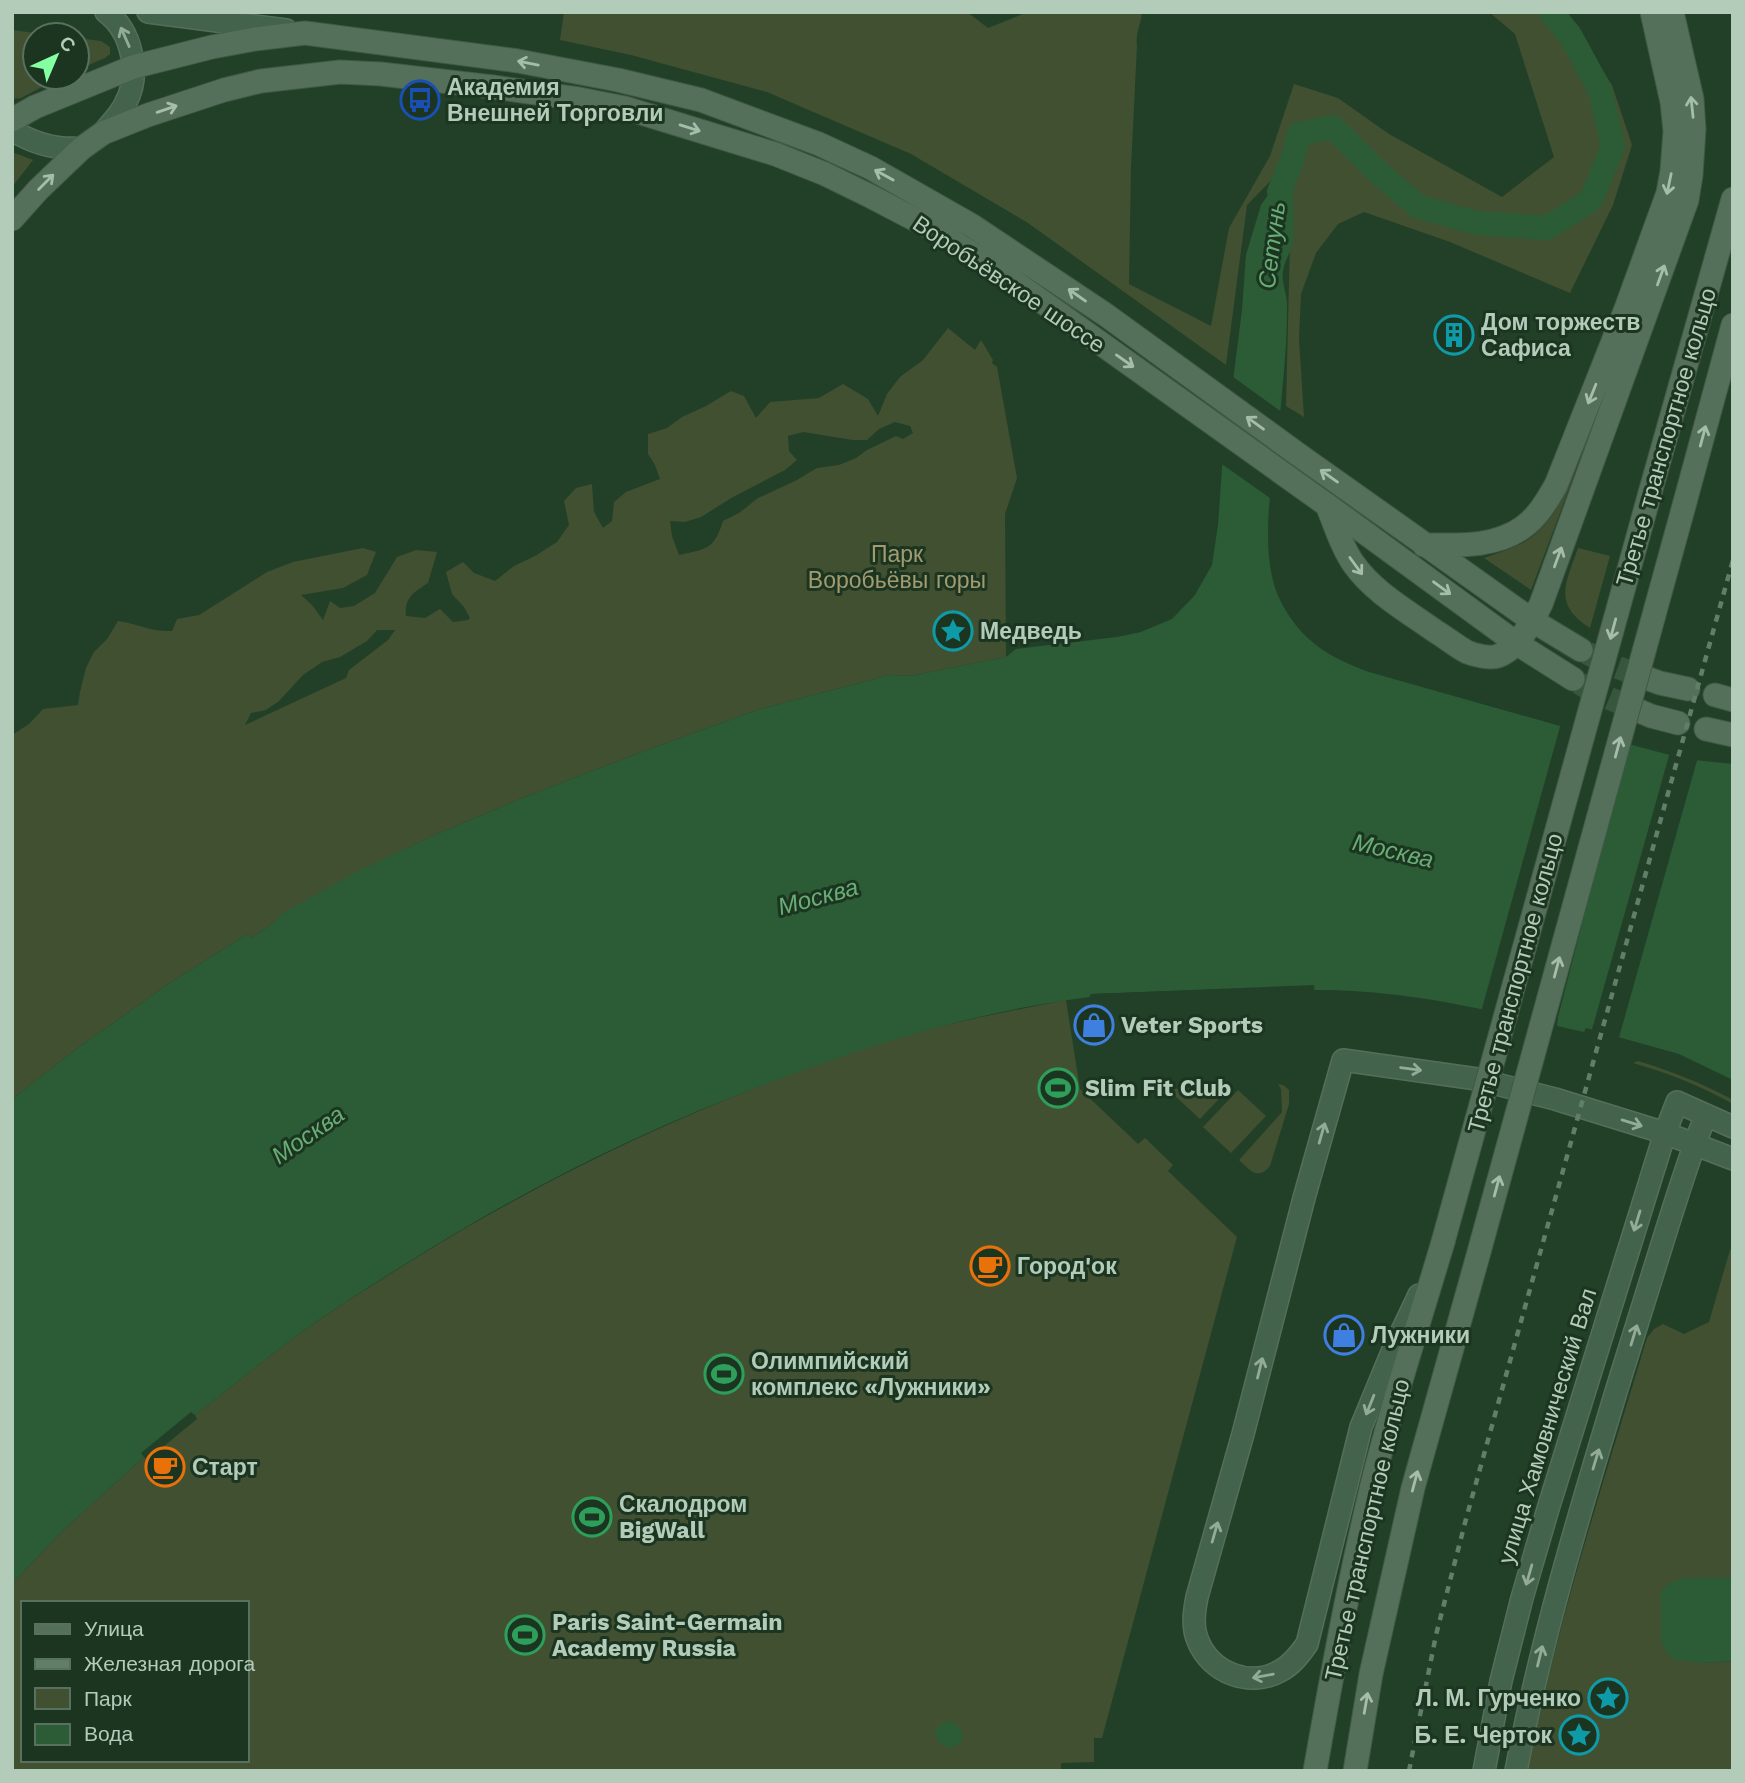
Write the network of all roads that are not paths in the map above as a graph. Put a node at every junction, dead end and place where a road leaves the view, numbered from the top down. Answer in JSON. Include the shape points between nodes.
{"nodes":[{"id":1,"x":106,"y":12,"type":"edge"},
{"id":2,"x":148,"y":12,"type":"edge"},
{"id":3,"x":1652,"y":12,"type":"edge"},
{"id":4,"x":1672,"y":12,"type":"edge"},
{"id":5,"x":305,"y":33,"type":"junction"},
{"id":6,"x":374,"y":42,"type":"junction"},
{"id":7,"x":133,"y":67,"type":"junction"},
{"id":8,"x":364,"y":73,"type":"junction"},
{"id":9,"x":12,"y":120,"type":"edge"},
{"id":10,"x":12,"y":130,"type":"edge"},
{"id":11,"x":103,"y":133,"type":"junction"},
{"id":12,"x":82,"y":148,"type":"junction"},
{"id":13,"x":1733,"y":199,"type":"edge"},
{"id":14,"x":12,"y":219,"type":"edge"},
{"id":15,"x":1733,"y":325,"type":"edge"},
{"id":16,"x":1327,"y":505,"type":"junction"},
{"id":17,"x":1424,"y":545,"type":"junction"},
{"id":18,"x":1533,"y":621,"type":"junction"},
{"id":19,"x":1516,"y":643,"type":"junction"},
{"id":20,"x":1581,"y":650,"type":"tunnel mouth"},
{"id":21,"x":1573,"y":679,"type":"tunnel mouth"},
{"id":22,"x":1653,"y":681,"type":"tunnel mouth"},
{"id":23,"x":1688,"y":689,"type":"dead end"},
{"id":24,"x":1644,"y":713,"type":"tunnel mouth"},
{"id":25,"x":1678,"y":723,"type":"dead end"},
{"id":26,"x":1706,"y":729,"type":"dead end"},
{"id":27,"x":1733,"y":735,"type":"edge"},
{"id":28,"x":1706,"y":1115,"type":"junction"},
{"id":29,"x":1733,"y":1127,"type":"edge"},
{"id":30,"x":1665,"y":1133,"type":"junction"},
{"id":31,"x":1694,"y":1143,"type":"junction"},
{"id":32,"x":1733,"y":1159,"type":"edge"},
{"id":33,"x":1440,"y":1254,"type":"junction"},
{"id":34,"x":1315,"y":1771,"type":"edge"},
{"id":35,"x":1355,"y":1771,"type":"edge"},
{"id":36,"x":1483,"y":1771,"type":"edge"},
{"id":37,"x":1516,"y":1771,"type":"edge"}],
"edges":[{"from":7,"to":1,"type":"main road","one_way":true,"via":[[124,32]]},
{"from":2,"to":5,"type":"main road"},
{"from":3,"to":17,"type":"main road","one_way":true,"via":[[1675,131],[1668,193],[1556,485],[1533,518],[1502,537],[1480,544]]},
{"from":18,"to":4,"type":"main road","one_way":true,"via":[[1686,200],[1691,175],[1692,99]]},
{"from":5,"to":6,"type":"main road","name":"Воробьёвское шоссе"},
{"from":5,"to":7,"type":"main road","name":"Воробьёвское шоссе","via":[[212,47]]},
{"from":6,"to":8,"type":"main road","via":[[354,47],[350,55],[353,65]]},
{"from":17,"to":6,"type":"main road","name":"Воробьёвское шоссе","one_way":true,"via":[[1098,309],[971,225],[871,168],[763,121],[701,100],[518,61]]},
{"from":7,"to":9,"type":"main road","name":"Воробьёвское шоссе"},
{"from":7,"to":11,"type":"main road","via":[[127,102]]},
{"from":11,"to":8,"type":"main road","name":"Воробьёвское шоссе","one_way":true,"via":[[261,81]]},
{"from":8,"to":16,"type":"main road","name":"Воробьёвское шоссе","one_way":true,"via":[[625,108],[825,174],[935,230],[998,270]]},
{"from":10,"to":12,"type":"main road","via":[[40,144]]},
{"from":11,"to":12,"type":"main road","name":"Воробьёвское шоссе"},
{"from":14,"to":12,"type":"main road","name":"Воробьёвское шоссе","one_way":true},
{"from":13,"to":33,"type":"main road","name":"Третье транспортное кольцо","one_way":true,"bridge":true},
{"from":35,"to":15,"type":"main road","name":"Третье транспортное кольцо","one_way":true,"bridge":true,"via":[[1371,1674],[1413,1488]]},
{"from":16,"to":19,"type":"main road","name":"Воробьёвское шоссе","one_way":true},
{"from":16,"to":19,"type":"main road","one_way":true,"via":[[1354,564],[1398,604],[1467,652],[1496,657]]},
{"from":17,"to":18,"type":"main road","name":"Воробьёвское шоссе"},
{"from":18,"to":19,"type":"main road"},
{"from":18,"to":20,"type":"main road","name":"Воробьёвское шоссе"},
{"from":19,"to":21,"type":"main road","name":"Воробьёвское шоссе"},
{"from":22,"to":23,"type":"main road"},
{"from":24,"to":25,"type":"main road"},
{"from":26,"to":27,"type":"main road"},
{"from":28,"to":29,"type":"main road"},
{"from":28,"to":30,"type":"main road","name":"улица Хамовнический Вал","via":[[1677,1102]]},
{"from":28,"to":31,"type":"main road"},
{"from":30,"to":31,"type":"main road"},
{"from":33,"to":30,"type":"main road","one_way":true,"via":[[1362,1427],[1307,1644],[1291,1664],[1268,1677],[1236,1676],[1202,1650],[1195,1633],[1197,1597],[1343,1060],[1477,1079]]},
{"from":30,"to":36,"type":"main road","name":"улица Хамовнический Вал","one_way":true,"via":[[1544,1522],[1501,1681]]},
{"from":31,"to":32,"type":"main road"},
{"from":37,"to":31,"type":"main road","one_way":true,"via":[[1529,1700],[1571,1543]]},
{"from":33,"to":34,"type":"main road","name":"Третье транспортное кольцо","via":[[1374,1479]]}]}
